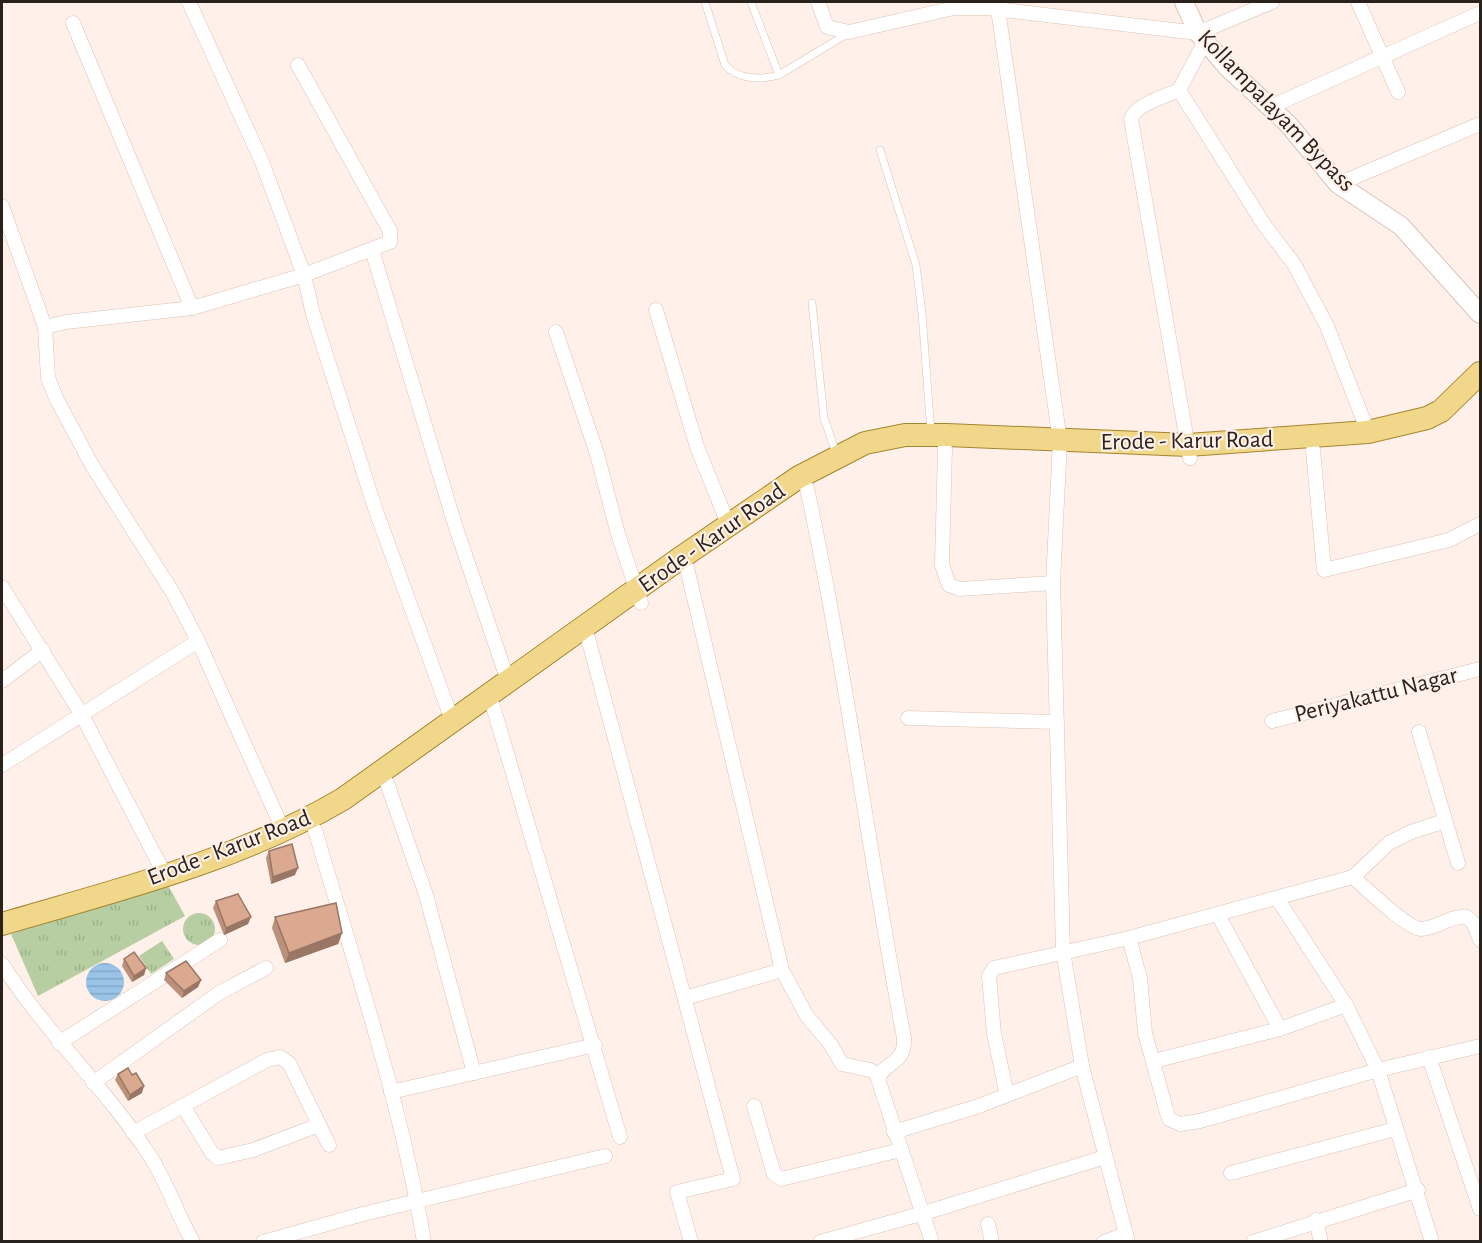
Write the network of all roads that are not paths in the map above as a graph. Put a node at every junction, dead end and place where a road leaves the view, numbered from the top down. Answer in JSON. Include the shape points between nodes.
{"nodes":[{"id":1,"x":189,"y":2,"type":"edge"},
{"id":2,"x":705,"y":2,"type":"edge"},
{"id":3,"x":751,"y":2,"type":"edge"},
{"id":4,"x":818,"y":2,"type":"edge"},
{"id":5,"x":1184,"y":2,"type":"edge"},
{"id":6,"x":1272,"y":2,"type":"edge"},
{"id":7,"x":1358,"y":2,"type":"edge"},
{"id":8,"x":953,"y":5,"type":"edge"},
{"id":9,"x":990,"y":6,"type":"edge"},
{"id":10,"x":1480,"y":13,"type":"edge"},
{"id":11,"x":73,"y":24,"type":"dead end"},
{"id":12,"x":849,"y":32,"type":"junction"},
{"id":13,"x":1202,"y":37,"type":"junction"},
{"id":14,"x":1382,"y":57,"type":"junction"},
{"id":15,"x":298,"y":65,"type":"dead end"},
{"id":16,"x":779,"y":75,"type":"junction"},
{"id":17,"x":1179,"y":90,"type":"junction"},
{"id":18,"x":1398,"y":92,"type":"dead end"},
{"id":19,"x":1270,"y":107,"type":"junction"},
{"id":20,"x":1480,"y":124,"type":"edge"},
{"id":21,"x":880,"y":150,"type":"dead end"},
{"id":22,"x":1338,"y":184,"type":"junction"},
{"id":23,"x":2,"y":206,"type":"edge"},
{"id":24,"x":372,"y":250,"type":"junction"},
{"id":25,"x":304,"y":275,"type":"junction"},
{"id":26,"x":812,"y":303,"type":"dead end"},
{"id":27,"x":192,"y":308,"type":"junction"},
{"id":28,"x":656,"y":310,"type":"dead end"},
{"id":29,"x":1480,"y":314,"type":"edge"},
{"id":30,"x":45,"y":327,"type":"junction"},
{"id":31,"x":556,"y":332,"type":"dead end"},
{"id":32,"x":1480,"y":373,"type":"edge"},
{"id":33,"x":1480,"y":392,"type":"edge"},
{"id":34,"x":1368,"y":432,"type":"junction"},
{"id":35,"x":938,"y":441,"type":"junction"},
{"id":36,"x":1060,"y":447,"type":"junction"},
{"id":37,"x":1313,"y":450,"type":"junction"},
{"id":38,"x":1189,"y":451,"type":"junction"},
{"id":39,"x":837,"y":455,"type":"junction"},
{"id":40,"x":807,"y":488,"type":"junction"},
{"id":41,"x":1480,"y":524,"type":"edge"},
{"id":42,"x":729,"y":526,"type":"junction"},
{"id":43,"x":687,"y":568,"type":"junction"},
{"id":44,"x":1053,"y":583,"type":"junction"},
{"id":45,"x":2,"y":587,"type":"edge"},
{"id":46,"x":638,"y":597,"type":"junction"},
{"id":47,"x":588,"y":638,"type":"junction"},
{"id":48,"x":198,"y":641,"type":"junction"},
{"id":49,"x":43,"y":650,"type":"junction"},
{"id":50,"x":1480,"y":669,"type":"edge"},
{"id":51,"x":2,"y":681,"type":"edge"},
{"id":52,"x":508,"y":681,"type":"junction"},
{"id":53,"x":493,"y":706,"type":"junction"},
{"id":54,"x":82,"y":715,"type":"junction"},
{"id":55,"x":908,"y":718,"type":"dead end"},
{"id":56,"x":452,"y":720,"type":"junction"},
{"id":57,"x":1272,"y":721,"type":"dead end"},
{"id":58,"x":1057,"y":722,"type":"junction"},
{"id":59,"x":1419,"y":732,"type":"dead end"},
{"id":60,"x":2,"y":765,"type":"edge"},
{"id":61,"x":387,"y":783,"type":"junction"},
{"id":62,"x":1445,"y":821,"type":"junction"},
{"id":63,"x":315,"y":831,"type":"junction"},
{"id":64,"x":284,"y":832,"type":"junction"},
{"id":65,"x":1458,"y":863,"type":"dead end"},
{"id":66,"x":165,"y":875,"type":"junction"},
{"id":67,"x":1353,"y":878,"type":"junction"},
{"id":68,"x":1277,"y":898,"type":"junction"},
{"id":69,"x":1218,"y":915,"type":"junction"},
{"id":70,"x":2,"y":924,"type":"edge"},
{"id":71,"x":2,"y":937,"type":"edge"},
{"id":72,"x":1129,"y":938,"type":"junction"},
{"id":73,"x":220,"y":940,"type":"dead end"},
{"id":74,"x":1480,"y":940,"type":"edge"},
{"id":75,"x":1063,"y":951,"type":"junction"},
{"id":76,"x":2,"y":963,"type":"edge"},
{"id":77,"x":266,"y":968,"type":"dead end"},
{"id":78,"x":782,"y":970,"type":"junction"},
{"id":79,"x":685,"y":998,"type":"junction"},
{"id":80,"x":1346,"y":1005,"type":"junction"},
{"id":81,"x":1280,"y":1029,"type":"junction"},
{"id":82,"x":60,"y":1043,"type":"junction"},
{"id":83,"x":595,"y":1045,"type":"junction"},
{"id":84,"x":1480,"y":1046,"type":"edge"},
{"id":85,"x":1429,"y":1056,"type":"junction"},
{"id":86,"x":1154,"y":1061,"type":"junction"},
{"id":87,"x":1082,"y":1066,"type":"junction"},
{"id":88,"x":1378,"y":1070,"type":"junction"},
{"id":89,"x":474,"y":1073,"type":"junction"},
{"id":90,"x":879,"y":1076,"type":"junction"},
{"id":91,"x":93,"y":1083,"type":"junction"},
{"id":92,"x":392,"y":1092,"type":"junction"},
{"id":93,"x":1007,"y":1095,"type":"junction"},
{"id":94,"x":754,"y":1106,"type":"dead end"},
{"id":95,"x":183,"y":1107,"type":"junction"},
{"id":96,"x":319,"y":1125,"type":"junction"},
{"id":97,"x":1395,"y":1129,"type":"junction"},
{"id":98,"x":894,"y":1132,"type":"junction"},
{"id":99,"x":133,"y":1133,"type":"junction"},
{"id":100,"x":621,"y":1137,"type":"dead end"},
{"id":101,"x":329,"y":1145,"type":"dead end"},
{"id":102,"x":901,"y":1150,"type":"junction"},
{"id":103,"x":605,"y":1156,"type":"dead end"},
{"id":104,"x":1105,"y":1157,"type":"junction"},
{"id":105,"x":1231,"y":1173,"type":"dead end"},
{"id":106,"x":1418,"y":1191,"type":"junction"},
{"id":107,"x":418,"y":1201,"type":"junction"},
{"id":108,"x":1480,"y":1209,"type":"edge"},
{"id":109,"x":924,"y":1213,"type":"junction"},
{"id":110,"x":1316,"y":1220,"type":"junction"},
{"id":111,"x":988,"y":1224,"type":"dead end"},
{"id":112,"x":1127,"y":1238,"type":"edge"},
{"id":113,"x":1259,"y":1241,"type":"edge"},
{"id":114,"x":193,"y":1242,"type":"edge"},
{"id":115,"x":263,"y":1242,"type":"edge"},
{"id":116,"x":424,"y":1242,"type":"edge"},
{"id":117,"x":691,"y":1242,"type":"edge"},
{"id":118,"x":820,"y":1242,"type":"edge"},
{"id":119,"x":932,"y":1242,"type":"edge"},
{"id":120,"x":992,"y":1242,"type":"edge"},
{"id":121,"x":1104,"y":1242,"type":"edge"},
{"id":122,"x":1321,"y":1242,"type":"edge"},
{"id":123,"x":1432,"y":1242,"type":"edge"}],
"edges":[{"from":1,"to":25,"type":"street","via":[[262,162]]},
{"from":2,"to":16,"type":"lane","via":[[729,69],[748,77]]},
{"from":3,"to":16,"type":"lane"},
{"from":4,"to":12,"type":"street","via":[[827,27]]},
{"from":5,"to":13,"type":"street","name":"Kollampalayam Bypass"},
{"from":6,"to":13,"type":"street"},
{"from":7,"to":14,"type":"street"},
{"from":8,"to":9,"type":"street"},
{"from":8,"to":12,"type":"street"},
{"from":9,"to":13,"type":"street"},
{"from":9,"to":36,"type":"street"},
{"from":10,"to":14,"type":"street"},
{"from":11,"to":27,"type":"street"},
{"from":12,"to":16,"type":"lane"},
{"from":13,"to":17,"type":"street"},
{"from":13,"to":19,"type":"street","name":"Kollampalayam Bypass"},
{"from":14,"to":18,"type":"street"},
{"from":14,"to":19,"type":"street"},
{"from":15,"to":24,"type":"street","via":[[390,231],[390,242]]},
{"from":17,"to":34,"type":"street","via":[[1265,226],[1294,264],[1327,326]]},
{"from":17,"to":38,"type":"street","via":[[1139,109],[1131,118]]},
{"from":19,"to":22,"type":"street","name":"Kollampalayam Bypass"},
{"from":20,"to":22,"type":"street"},
{"from":21,"to":35,"type":"lane","via":[[916,264]]},
{"from":22,"to":29,"type":"street","name":"Kollampalayam Bypass","via":[[1401,226]]},
{"from":23,"to":30,"type":"street"},
{"from":24,"to":25,"type":"street"},
{"from":24,"to":52,"type":"street","via":[[456,528]]},
{"from":25,"to":27,"type":"street"},
{"from":25,"to":56,"type":"street","via":[[375,508]]},
{"from":26,"to":39,"type":"lane","via":[[824,418]]},
{"from":27,"to":30,"type":"street"},
{"from":28,"to":42,"type":"street","via":[[697,447]]},
{"from":30,"to":48,"type":"street","via":[[48,378],[57,400]]},
{"from":31,"to":46,"type":"street","via":[[597,454]]},
{"from":32,"to":34,"type":"main road","name":"Erode - Karur Road","via":[[1434,414],[1402,426]]},
{"from":33,"to":37,"type":"main road","name":"Erode - Karur Road","via":[[1444,422],[1418,433]]},
{"from":34,"to":38,"type":"main road","name":"Erode - Karur Road"},
{"from":35,"to":36,"type":"main road","name":"Erode - Karur Road"},
{"from":35,"to":39,"type":"main road","name":"Erode - Karur Road","via":[[887,437]]},
{"from":35,"to":40,"type":"main road","name":"Erode - Karur Road","via":[[868,454],[844,463]]},
{"from":35,"to":44,"type":"street","via":[[942,565],[949,585],[960,589]]},
{"from":36,"to":38,"type":"main road","name":"Erode - Karur Road"},
{"from":36,"to":44,"type":"street"},
{"from":37,"to":38,"type":"main road","name":"Erode - Karur Road"},
{"from":37,"to":41,"type":"street","via":[[1324,570],[1449,540]]},
{"from":39,"to":42,"type":"main road","name":"Erode - Karur Road"},
{"from":40,"to":43,"type":"main road","name":"Erode - Karur Road"},
{"from":40,"to":90,"type":"street","via":[[831,602],[904,1038],[901,1056]]},
{"from":42,"to":46,"type":"main road","name":"Erode - Karur Road"},
{"from":43,"to":46,"type":"main road","name":"Erode - Karur Road"},
{"from":43,"to":78,"type":"street"},
{"from":44,"to":58,"type":"street"},
{"from":45,"to":49,"type":"street"},
{"from":46,"to":47,"type":"main road","name":"Erode - Karur Road"},
{"from":46,"to":52,"type":"main road","name":"Erode - Karur Road"},
{"from":47,"to":53,"type":"main road","name":"Erode - Karur Road"},
{"from":47,"to":79,"type":"street"},
{"from":48,"to":54,"type":"street"},
{"from":48,"to":64,"type":"street"},
{"from":49,"to":51,"type":"street"},
{"from":49,"to":54,"type":"street"},
{"from":50,"to":57,"type":"street","name":"Periyakattu Nagar"},
{"from":52,"to":56,"type":"main road","name":"Erode - Karur Road"},
{"from":53,"to":61,"type":"main road","name":"Erode - Karur Road"},
{"from":53,"to":83,"type":"street"},
{"from":54,"to":60,"type":"street"},
{"from":54,"to":66,"type":"street"},
{"from":55,"to":58,"type":"street"},
{"from":56,"to":64,"type":"main road","name":"Erode - Karur Road","via":[[343,799]]},
{"from":58,"to":75,"type":"street"},
{"from":59,"to":62,"type":"street"},
{"from":61,"to":63,"type":"main road","name":"Erode - Karur Road"},
{"from":61,"to":89,"type":"street","via":[[426,895]]},
{"from":62,"to":65,"type":"street"},
{"from":62,"to":67,"type":"street","via":[[1389,843]]},
{"from":63,"to":71,"type":"main road","name":"Erode - Karur Road","via":[[240,863]]},
{"from":63,"to":92,"type":"street"},
{"from":64,"to":66,"type":"main road","name":"Erode - Karur Road"},
{"from":66,"to":70,"type":"main road","name":"Erode - Karur Road"},
{"from":67,"to":68,"type":"street"},
{"from":67,"to":74,"type":"street","via":[[1410,925],[1424,928],[1467,917]]},
{"from":68,"to":69,"type":"street"},
{"from":68,"to":80,"type":"street"},
{"from":69,"to":72,"type":"street"},
{"from":69,"to":81,"type":"street"},
{"from":72,"to":75,"type":"street"},
{"from":72,"to":86,"type":"street","via":[[1138,969],[1144,1033]]},
{"from":73,"to":82,"type":"street"},
{"from":75,"to":87,"type":"street"},
{"from":75,"to":93,"type":"street","via":[[997,966],[990,972],[994,1035]]},
{"from":76,"to":82,"type":"street"},
{"from":77,"to":91,"type":"street","via":[[219,993]]},
{"from":78,"to":79,"type":"street"},
{"from":78,"to":90,"type":"street","via":[[807,1016],[842,1064]]},
{"from":79,"to":117,"type":"street","via":[[733,1179],[677,1192]]},
{"from":80,"to":81,"type":"street"},
{"from":80,"to":88,"type":"street"},
{"from":81,"to":86,"type":"street"},
{"from":82,"to":91,"type":"street"},
{"from":83,"to":89,"type":"street"},
{"from":83,"to":100,"type":"street"},
{"from":84,"to":85,"type":"street"},
{"from":85,"to":88,"type":"street"},
{"from":85,"to":108,"type":"street"},
{"from":86,"to":88,"type":"street","via":[[1169,1119],[1180,1124]]},
{"from":87,"to":93,"type":"street"},
{"from":87,"to":104,"type":"street"},
{"from":88,"to":97,"type":"street"},
{"from":89,"to":92,"type":"street"},
{"from":90,"to":98,"type":"street"},
{"from":91,"to":99,"type":"street"},
{"from":92,"to":107,"type":"street"},
{"from":93,"to":98,"type":"street"},
{"from":94,"to":102,"type":"street","via":[[774,1174],[781,1179]]},
{"from":95,"to":96,"type":"street","via":[[218,1158]]},
{"from":95,"to":96,"type":"street","via":[[267,1060],[283,1057]]},
{"from":95,"to":99,"type":"street"},
{"from":96,"to":101,"type":"street"},
{"from":97,"to":105,"type":"street"},
{"from":97,"to":106,"type":"street"},
{"from":98,"to":102,"type":"street"},
{"from":99,"to":114,"type":"street","via":[[150,1156]]},
{"from":102,"to":109,"type":"street"},
{"from":103,"to":107,"type":"street"},
{"from":104,"to":109,"type":"street"},
{"from":104,"to":112,"type":"street"},
{"from":106,"to":110,"type":"street"},
{"from":106,"to":123,"type":"street"},
{"from":107,"to":115,"type":"street"},
{"from":107,"to":116,"type":"street"},
{"from":109,"to":118,"type":"street"},
{"from":109,"to":119,"type":"street"},
{"from":110,"to":113,"type":"street"},
{"from":110,"to":122,"type":"street"},
{"from":111,"to":120,"type":"street"},
{"from":112,"to":121,"type":"street"}]}
